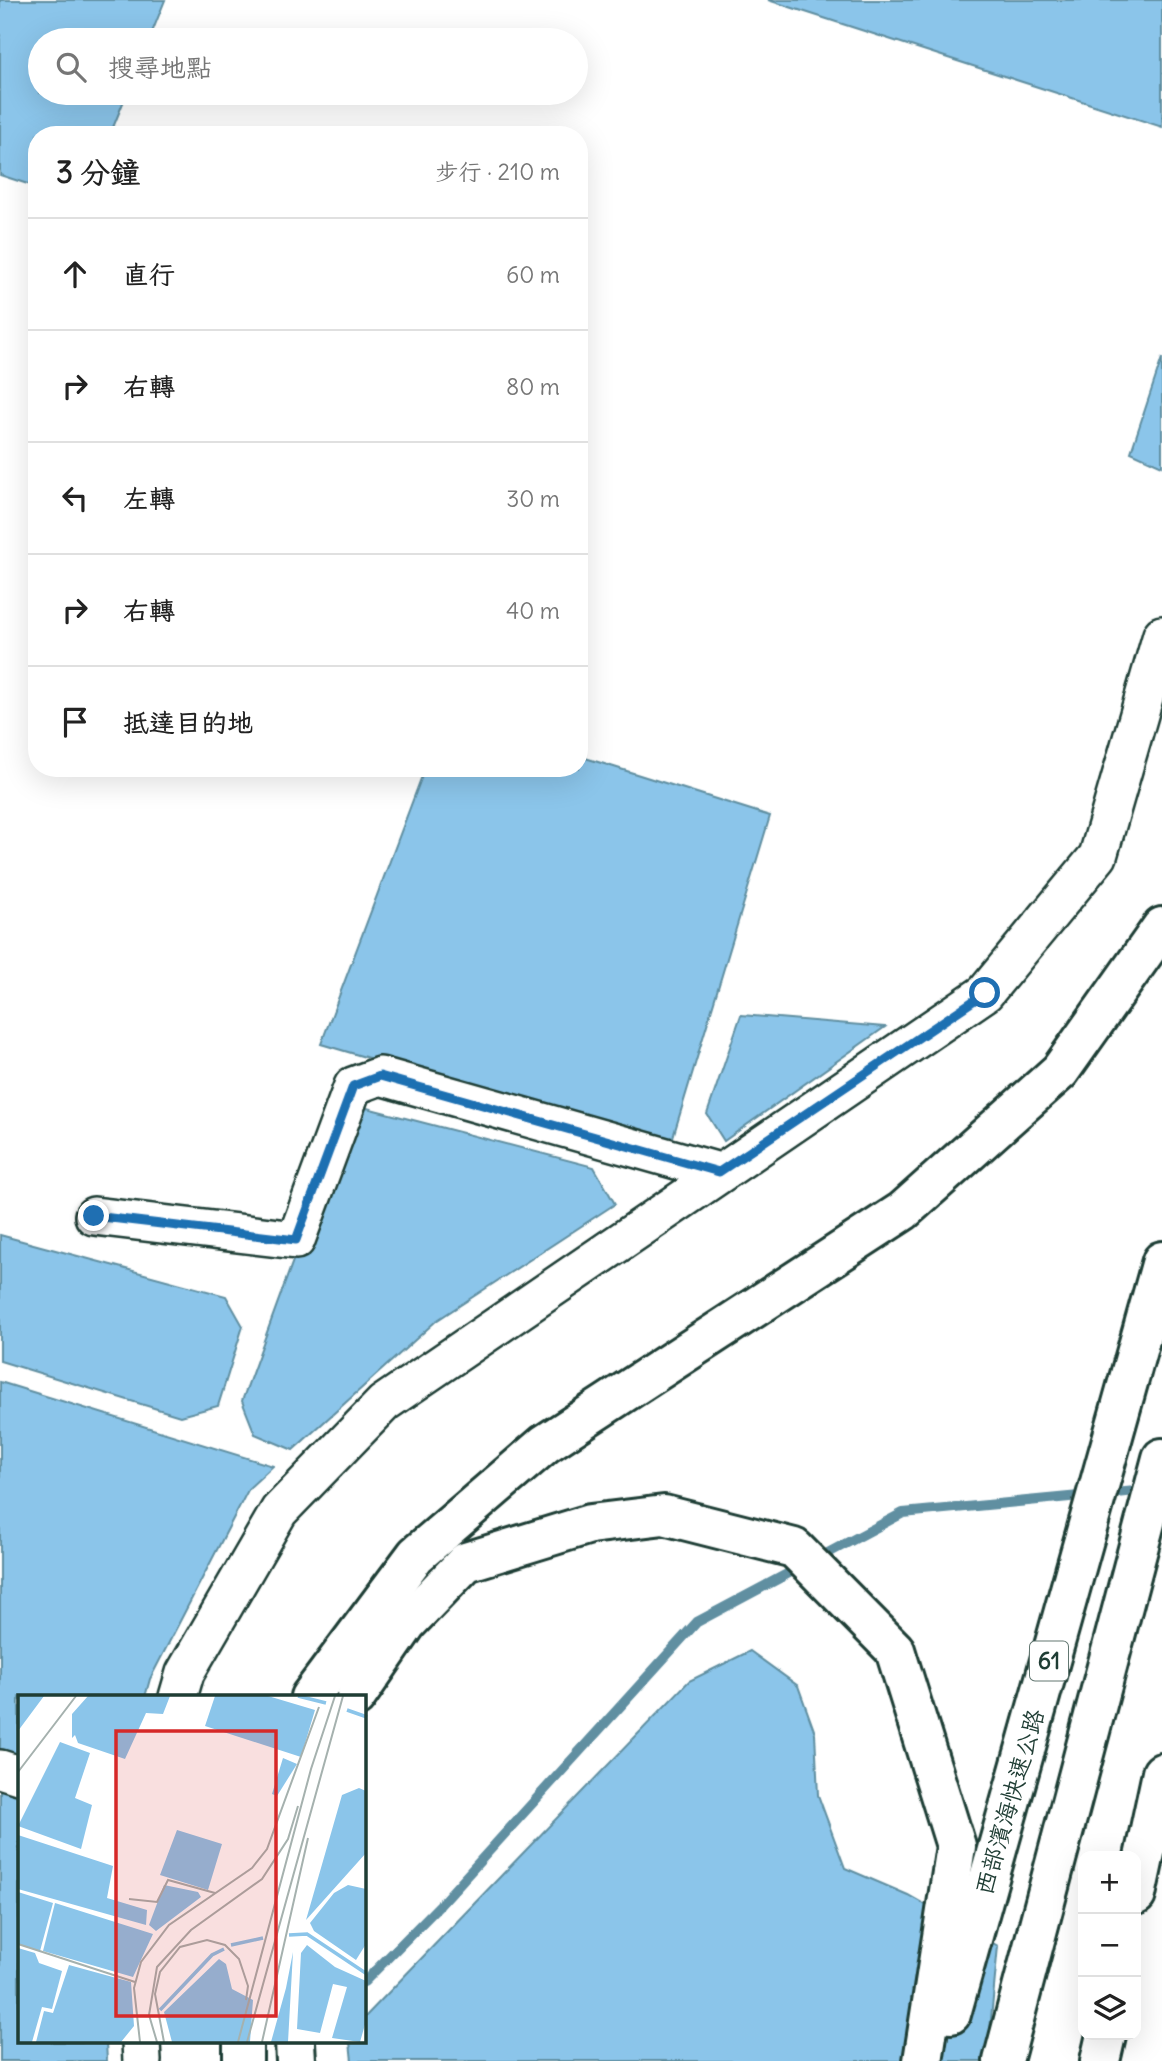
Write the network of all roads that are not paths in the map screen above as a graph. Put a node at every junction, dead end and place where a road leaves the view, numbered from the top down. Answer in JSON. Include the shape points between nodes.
{"nodes":[{"id":1,"x":1162,"y":635,"type":"edge"},
{"id":2,"x":1162,"y":927,"type":"edge"},
{"id":3,"x":719,"y":1172,"type":"junction"},
{"id":4,"x":94,"y":1216,"type":"dead end"},
{"id":5,"x":1162,"y":1261,"type":"edge"},
{"id":6,"x":1162,"y":1458,"type":"edge"},
{"id":7,"x":179,"y":1695,"type":"edge"},
{"id":8,"x":311,"y":1695,"type":"edge"},
{"id":9,"x":357,"y":1695,"type":"edge"},
{"id":10,"x":0,"y":1769,"type":"edge"},
{"id":11,"x":1162,"y":1773,"type":"edge"},
{"id":12,"x":18,"y":1775,"type":"edge"},
{"id":13,"x":1141,"y":1872,"type":"edge"},
{"id":14,"x":1105,"y":2040,"type":"edge"},
{"id":15,"x":923,"y":2061,"type":"edge"},
{"id":16,"x":938,"y":2061,"type":"edge"},
{"id":17,"x":1003,"y":2061,"type":"edge"},
{"id":18,"x":1100,"y":2061,"type":"edge"}],
"edges":[{"from":1,"to":3,"type":"street","via":[[1098,856],[985,993]]},
{"from":2,"to":8,"type":"highway","via":[[1060,1071],[903,1211],[545,1444],[416,1555]]},
{"from":3,"to":4,"type":"street","via":[[380,1076],[353,1086],[296,1240]]},
{"from":3,"to":7,"type":"street","via":[[384,1403],[279,1511],[185,1673]]},
{"from":5,"to":16,"type":"highway","name":"西部濱海快速公路","number":"61"},
{"from":6,"to":17,"type":"highway","number":"61"},
{"from":9,"to":15,"type":"highway","via":[[407,1623],[466,1562],[590,1524],[664,1515],[794,1548],[895,1650],[956,1846]]},
{"from":10,"to":12,"type":"street"},
{"from":11,"to":13,"type":"highway"},
{"from":14,"to":18,"type":"highway"}]}
